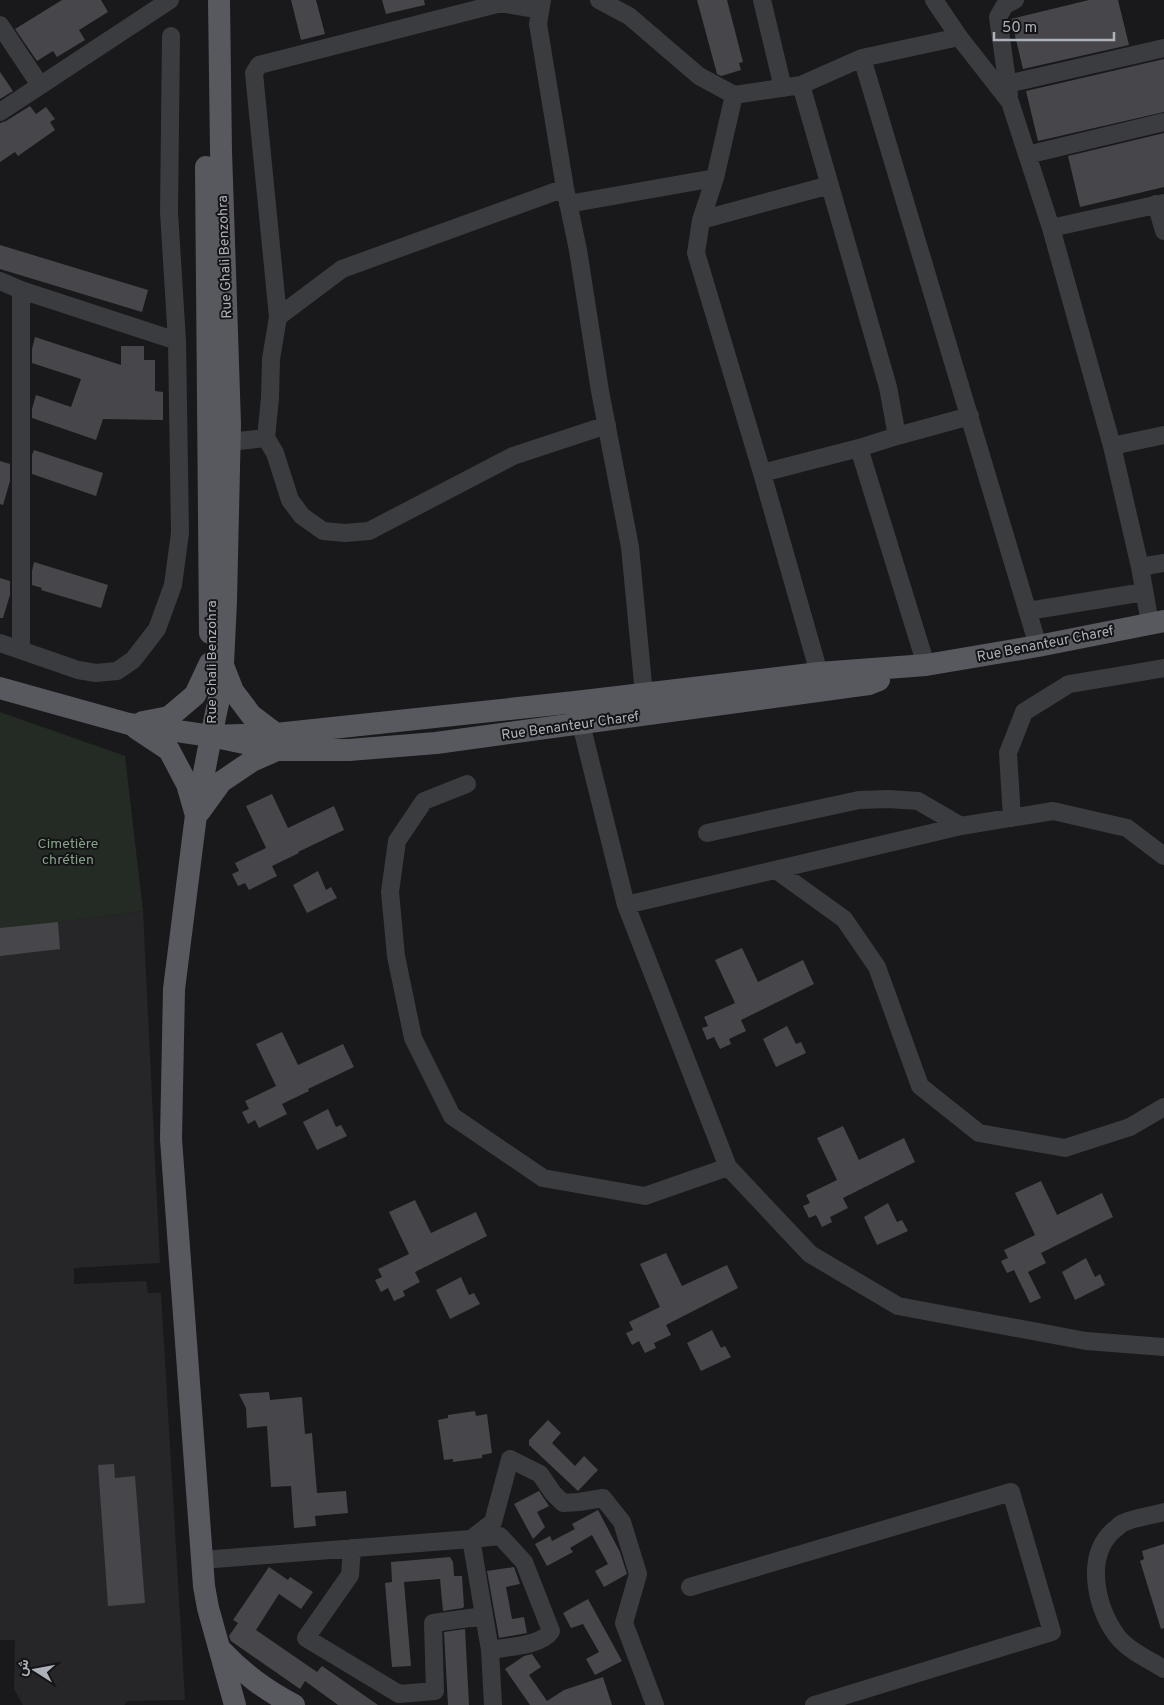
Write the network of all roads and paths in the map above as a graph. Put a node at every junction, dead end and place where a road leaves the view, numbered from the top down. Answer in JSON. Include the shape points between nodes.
{"nodes":[{"id":1,"x":170,"y":0,"type":"edge"},
{"id":2,"x":206,"y":0,"type":"edge"},
{"id":3,"x":219,"y":0,"type":"edge"},
{"id":4,"x":599,"y":0,"type":"edge"},
{"id":5,"x":762,"y":0,"type":"edge"},
{"id":6,"x":934,"y":0,"type":"edge"},
{"id":7,"x":1016,"y":0,"type":"edge"},
{"id":8,"x":541,"y":5,"type":"edge"},
{"id":9,"x":0,"y":25,"type":"edge"},
{"id":10,"x":171,"y":36,"type":"dead end"},
{"id":11,"x":959,"y":36,"type":"junction"},
{"id":12,"x":1164,"y":48,"type":"edge"},
{"id":13,"x":862,"y":58,"type":"junction"},
{"id":14,"x":1007,"y":84,"type":"junction"},
{"id":15,"x":40,"y":85,"type":"junction"},
{"id":16,"x":801,"y":85,"type":"junction"},
{"id":17,"x":783,"y":88,"type":"junction"},
{"id":18,"x":734,"y":95,"type":"junction"},
{"id":19,"x":1010,"y":102,"type":"junction"},
{"id":20,"x":0,"y":112,"type":"edge"},
{"id":21,"x":1164,"y":122,"type":"edge"},
{"id":22,"x":1027,"y":155,"type":"junction"},
{"id":23,"x":714,"y":178,"type":"junction"},
{"id":24,"x":830,"y":185,"type":"junction"},
{"id":25,"x":567,"y":196,"type":"junction"},
{"id":26,"x":1160,"y":203,"type":"edge"},
{"id":27,"x":701,"y":220,"type":"junction"},
{"id":28,"x":1051,"y":228,"type":"junction"},
{"id":29,"x":1164,"y":232,"type":"edge"},
{"id":30,"x":0,"y":281,"type":"edge"},
{"id":31,"x":21,"y":290,"type":"junction"},
{"id":32,"x":278,"y":317,"type":"junction"},
{"id":33,"x":177,"y":341,"type":"junction"},
{"id":34,"x":970,"y":416,"type":"junction"},
{"id":35,"x":607,"y":425,"type":"junction"},
{"id":36,"x":1164,"y":435,"type":"edge"},
{"id":37,"x":897,"y":436,"type":"junction"},
{"id":38,"x":266,"y":438,"type":"junction"},
{"id":39,"x":229,"y":442,"type":"junction"},
{"id":40,"x":1112,"y":446,"type":"junction"},
{"id":41,"x":859,"y":448,"type":"junction"},
{"id":42,"x":762,"y":473,"type":"junction"},
{"id":43,"x":1164,"y":563,"type":"edge"},
{"id":44,"x":1140,"y":567,"type":"junction"},
{"id":45,"x":1144,"y":592,"type":"junction"},
{"id":46,"x":1028,"y":611,"type":"junction"},
{"id":47,"x":1157,"y":622,"type":"edge"},
{"id":48,"x":0,"y":643,"type":"edge"},
{"id":49,"x":1038,"y":646,"type":"junction"},
{"id":50,"x":21,"y":650,"type":"junction"},
{"id":51,"x":217,"y":665,"type":"junction"},
{"id":52,"x":926,"y":665,"type":"junction"},
{"id":53,"x":1164,"y":668,"type":"edge"},
{"id":54,"x":819,"y":673,"type":"junction"},
{"id":55,"x":0,"y":688,"type":"edge"},
{"id":56,"x":644,"y":694,"type":"junction"},
{"id":57,"x":575,"y":702,"type":"junction"},
{"id":58,"x":129,"y":724,"type":"junction"},
{"id":59,"x":581,"y":724,"type":"junction"},
{"id":60,"x":211,"y":736,"type":"junction"},
{"id":61,"x":276,"y":742,"type":"junction"},
{"id":62,"x":467,"y":784,"type":"dead end"},
{"id":63,"x":196,"y":816,"type":"junction"},
{"id":64,"x":1012,"y":818,"type":"junction"},
{"id":65,"x":961,"y":826,"type":"junction"},
{"id":66,"x":706,"y":833,"type":"dead end"},
{"id":67,"x":1164,"y":856,"type":"edge"},
{"id":68,"x":776,"y":870,"type":"junction"},
{"id":69,"x":626,"y":905,"type":"junction"},
{"id":70,"x":1164,"y":1107,"type":"edge"},
{"id":71,"x":728,"y":1167,"type":"junction"},
{"id":72,"x":1164,"y":1347,"type":"edge"},
{"id":73,"x":1164,"y":1512,"type":"edge"},
{"id":74,"x":472,"y":1539,"type":"junction"},
{"id":75,"x":352,"y":1548,"type":"junction"},
{"id":76,"x":202,"y":1560,"type":"junction"},
{"id":77,"x":690,"y":1587,"type":"dead end"},
{"id":78,"x":484,"y":1616,"type":"junction"},
{"id":79,"x":220,"y":1648,"type":"junction"},
{"id":80,"x":490,"y":1650,"type":"junction"},
{"id":81,"x":1164,"y":1669,"type":"edge"},
{"id":82,"x":235,"y":1705,"type":"edge"},
{"id":83,"x":294,"y":1705,"type":"edge"},
{"id":84,"x":494,"y":1705,"type":"edge"},
{"id":85,"x":655,"y":1705,"type":"edge"},
{"id":86,"x":814,"y":1705,"type":"edge"}],
"edges":[{"from":1,"to":15,"type":"street"},
{"from":2,"to":51,"type":"main road","name":"Rue Ghali Benzohra","via":[[211,525]]},
{"from":3,"to":39,"type":"main road","name":"Rue Ghali Benzohra"},
{"from":4,"to":18,"type":"street","via":[[629,16],[699,76]]},
{"from":5,"to":17,"type":"street"},
{"from":6,"to":11,"type":"street"},
{"from":7,"to":14,"type":"street","via":[[1005,5],[998,17]]},
{"from":8,"to":25,"type":"street","via":[[538,24]]},
{"from":8,"to":32,"type":"street","via":[[501,2],[259,65],[254,73]]},
{"from":9,"to":15,"type":"street"},
{"from":10,"to":33,"type":"street","via":[[168,212]]},
{"from":11,"to":13,"type":"street"},
{"from":11,"to":19,"type":"street"},
{"from":12,"to":14,"type":"street"},
{"from":13,"to":16,"type":"street"},
{"from":13,"to":34,"type":"street"},
{"from":14,"to":19,"type":"street"},
{"from":15,"to":20,"type":"street"},
{"from":16,"to":17,"type":"street"},
{"from":16,"to":24,"type":"street"},
{"from":17,"to":18,"type":"street"},
{"from":18,"to":23,"type":"street"},
{"from":19,"to":22,"type":"street"},
{"from":21,"to":22,"type":"street"},
{"from":22,"to":28,"type":"street"},
{"from":23,"to":25,"type":"street"},
{"from":23,"to":27,"type":"street"},
{"from":24,"to":27,"type":"street"},
{"from":24,"to":37,"type":"street","via":[[888,387]]},
{"from":25,"to":32,"type":"street","via":[[342,269]]},
{"from":25,"to":35,"type":"street"},
{"from":26,"to":28,"type":"street"},
{"from":26,"to":29,"type":"street"},
{"from":27,"to":42,"type":"street","via":[[696,253]]},
{"from":28,"to":40,"type":"street"},
{"from":30,"to":31,"type":"street"},
{"from":31,"to":33,"type":"street"},
{"from":31,"to":50,"type":"street"},
{"from":32,"to":38,"type":"street","via":[[271,359]]},
{"from":33,"to":50,"type":"street","via":[[180,533],[173,586],[157,630],[133,660],[117,671],[96,673],[78,670]]},
{"from":34,"to":37,"type":"street"},
{"from":34,"to":46,"type":"street"},
{"from":35,"to":38,"type":"street","via":[[513,456],[369,531],[345,533],[323,531],[302,516],[290,500],[275,453]]},
{"from":35,"to":56,"type":"street","via":[[630,547]]},
{"from":36,"to":40,"type":"street"},
{"from":37,"to":41,"type":"street"},
{"from":38,"to":39,"type":"street"},
{"from":39,"to":51,"type":"main road","name":"Rue Ghali Benzohra","via":[[226,601]]},
{"from":40,"to":44,"type":"street"},
{"from":41,"to":42,"type":"street"},
{"from":41,"to":52,"type":"street"},
{"from":42,"to":54,"type":"street"},
{"from":43,"to":44,"type":"street"},
{"from":44,"to":45,"type":"street"},
{"from":45,"to":46,"type":"street"},
{"from":45,"to":47,"type":"street"},
{"from":46,"to":49,"type":"street"},
{"from":47,"to":49,"type":"main road","name":"Rue Benanteur Charef"},
{"from":48,"to":50,"type":"street"},
{"from":49,"to":52,"type":"main road","name":"Rue Benanteur Charef"},
{"from":51,"to":58,"type":"main road","via":[[195,694],[169,717]]},
{"from":51,"to":60,"type":"main road","name":"Rue Ghali Benzohra","via":[[222,685]]},
{"from":51,"to":61,"type":"main road","via":[[251,715]]},
{"from":52,"to":54,"type":"main road","name":"Rue Benanteur Charef"},
{"from":52,"to":59,"type":"main road","name":"Rue Benanteur Charef","via":[[868,684]]},
{"from":53,"to":64,"type":"street","via":[[1069,684],[1024,712],[1008,753]]},
{"from":54,"to":56,"type":"main road","name":"Rue Benanteur Charef"},
{"from":55,"to":58,"type":"main road","name":"Rue Benanteur Charef"},
{"from":56,"to":57,"type":"main road","name":"Rue Benanteur Charef"},
{"from":57,"to":59,"type":"street"},
{"from":57,"to":61,"type":"main road","name":"Rue Benanteur Charef"},
{"from":58,"to":60,"type":"main road","name":"Rue Benanteur Charef"},
{"from":58,"to":63,"type":"main road","via":[[169,750],[187,784]]},
{"from":59,"to":61,"type":"main road","name":"Rue Benanteur Charef","via":[[436,743],[349,750]]},
{"from":59,"to":69,"type":"street"},
{"from":60,"to":61,"type":"main road","name":"Rue Benanteur Charef"},
{"from":60,"to":63,"type":"main road","name":"Rue Ghali Benzohra"},
{"from":61,"to":63,"type":"main road","via":[[221,782]]},
{"from":62,"to":71,"type":"street","via":[[424,802],[397,841],[390,892],[396,956],[413,1038],[452,1116],[543,1178],[645,1196]]},
{"from":63,"to":76,"type":"main road","name":"Rue Ghali Benzohra","via":[[174,989],[172,1140]]},
{"from":64,"to":65,"type":"street"},
{"from":64,"to":67,"type":"street","via":[[1053,811],[1128,828]]},
{"from":65,"to":66,"type":"street","via":[[918,801],[888,799],[859,800]]},
{"from":65,"to":68,"type":"street"},
{"from":68,"to":69,"type":"street"},
{"from":68,"to":70,"type":"street","via":[[844,919],[877,967],[920,1086],[979,1133],[1065,1148],[1130,1127]]},
{"from":69,"to":71,"type":"street"},
{"from":71,"to":72,"type":"street","via":[[810,1254],[898,1306],[1086,1341]]},
{"from":73,"to":81,"type":"street","via":[[1122,1523],[1106,1537],[1097,1555],[1096,1575],[1100,1600],[1118,1636],[1133,1651]]},
{"from":74,"to":75,"type":"street"},
{"from":74,"to":78,"type":"street"},
{"from":74,"to":80,"type":"street","via":[[500,1536],[524,1562],[551,1631],[548,1637],[530,1643]]},
{"from":74,"to":85,"type":"street","via":[[492,1522],[510,1459],[540,1474],[563,1502],[604,1498],[622,1522],[638,1574],[624,1623]]},
{"from":75,"to":76,"type":"street"},
{"from":75,"to":78,"type":"street","via":[[350,1575],[306,1638],[399,1694],[435,1692],[433,1623]]},
{"from":76,"to":79,"type":"main road","name":"Rue Ghali Benzohra","via":[[208,1608]]},
{"from":77,"to":86,"type":"street","via":[[1012,1492],[1052,1632]]},
{"from":78,"to":80,"type":"street"},
{"from":79,"to":82,"type":"main road","name":"Rue Ghali Benzohra"},
{"from":79,"to":83,"type":"main road","via":[[258,1684]]},
{"from":80,"to":84,"type":"street"}]}
